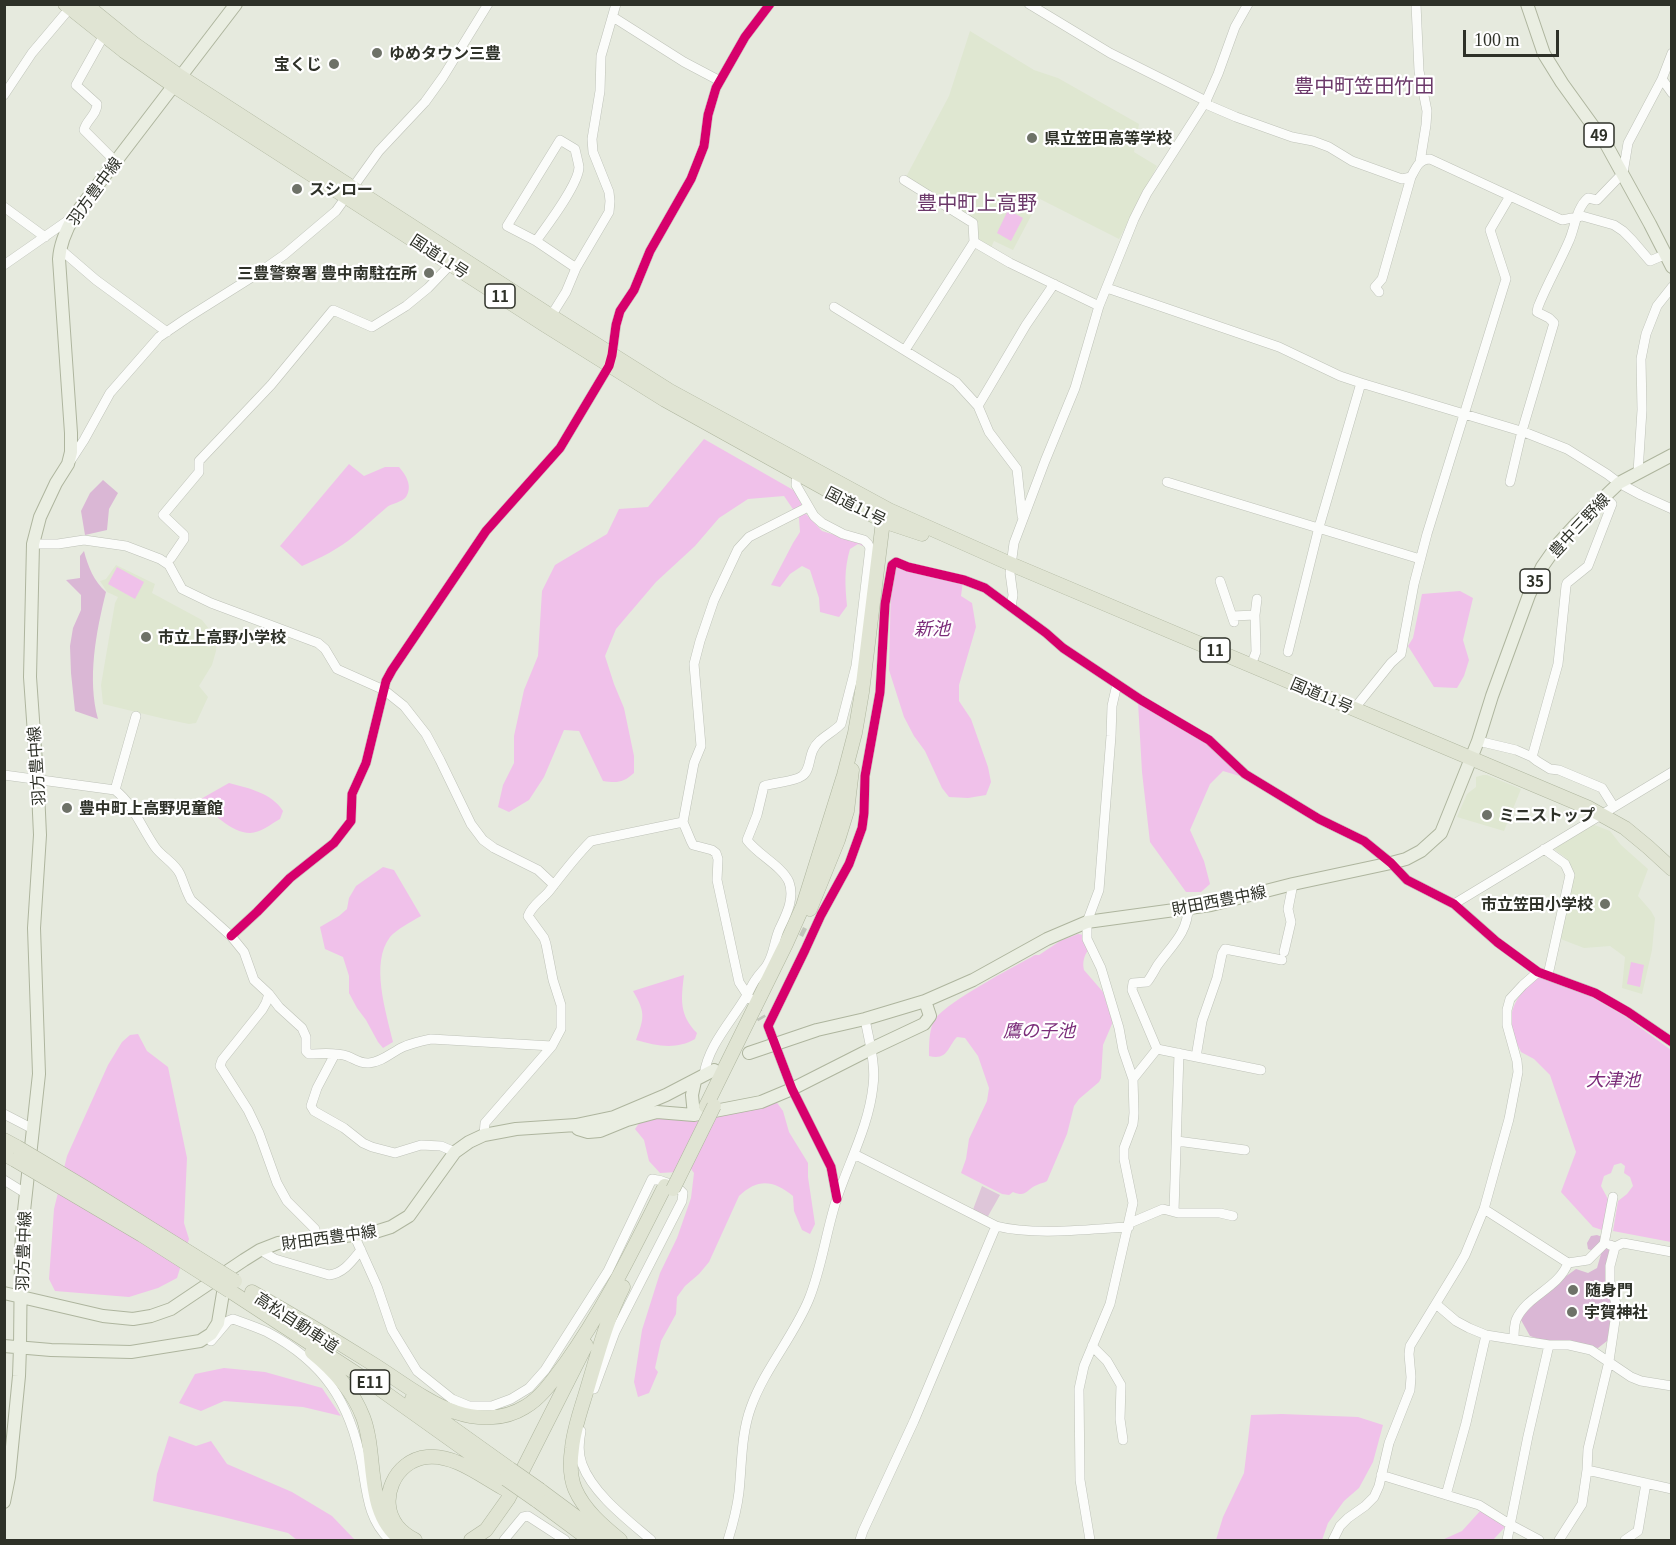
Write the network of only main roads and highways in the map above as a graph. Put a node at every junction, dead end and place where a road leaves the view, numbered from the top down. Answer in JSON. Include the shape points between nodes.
{"nodes":[{"id":1,"x":236,"y":4,"type":"edge"},
{"id":2,"x":1527,"y":4,"type":"edge"},
{"id":3,"x":67,"y":6,"type":"edge"},
{"id":4,"x":94,"y":7,"type":"edge"},
{"id":5,"x":178,"y":81,"type":"junction"},
{"id":6,"x":349,"y":192,"type":"junction"},
{"id":7,"x":1671,"y":267,"type":"edge"},
{"id":8,"x":611,"y":361,"type":"junction"},
{"id":9,"x":1671,"y":454,"type":"edge"},
{"id":10,"x":886,"y":518,"type":"junction"},
{"id":11,"x":1470,"y":759,"type":"junction"},
{"id":12,"x":1671,"y":869,"type":"edge"},
{"id":13,"x":926,"y":1001,"type":"junction"},
{"id":14,"x":749,"y":1053,"type":"dead end"},
{"id":15,"x":694,"y":1114,"type":"junction"},
{"id":16,"x":576,"y":1125,"type":"junction"},
{"id":17,"x":10,"y":1150,"type":"edge"},
{"id":18,"x":230,"y":1284,"type":"junction"},
{"id":19,"x":252,"y":1292,"type":"junction"},
{"id":20,"x":4,"y":1293,"type":"edge"},
{"id":21,"x":21,"y":1296,"type":"junction"},
{"id":22,"x":614,"y":1296,"type":"junction"},
{"id":23,"x":4,"y":1346,"type":"edge"},
{"id":24,"x":21,"y":1347,"type":"junction"},
{"id":25,"x":507,"y":1478,"type":"junction"},
{"id":26,"x":536,"y":1499,"type":"junction"},
{"id":27,"x":4,"y":1502,"type":"edge"},
{"id":28,"x":402,"y":1540,"type":"edge"},
{"id":29,"x":415,"y":1540,"type":"edge"},
{"id":30,"x":471,"y":1540,"type":"edge"},
{"id":31,"x":485,"y":1540,"type":"edge"},
{"id":32,"x":580,"y":1540,"type":"edge"},
{"id":33,"x":590,"y":1540,"type":"edge"},
{"id":34,"x":609,"y":1540,"type":"edge"},
{"id":35,"x":620,"y":1540,"type":"edge"}],
"edges":[{"from":1,"to":5,"type":"main road","name":"羽方豊中線"},
{"from":2,"to":7,"type":"main road","number":"49","via":[[1544,54],[1606,144]]},
{"from":3,"to":5,"type":"highway","name":"国道11号","number":"11","via":[[104,35]]},
{"from":4,"to":5,"type":"highway","name":"国道11号","number":"11"},
{"from":5,"to":6,"type":"highway","name":"国道11号","number":"11"},
{"from":5,"to":21,"type":"main road","name":"羽方豊中線","via":[[74,216],[60,249],[71,452],[40,517],[33,544],[30,677],[40,835],[34,928],[39,1074],[21,1251]]},
{"from":6,"to":8,"type":"highway","name":"国道11号","number":"11","via":[[451,264]]},
{"from":6,"to":8,"type":"highway","name":"国道11号","number":"11","via":[[551,316]]},
{"from":8,"to":10,"type":"highway","name":"国道11号","number":"11","via":[[670,391]]},
{"from":8,"to":10,"type":"highway","name":"国道11号","number":"11","via":[[665,400],[797,475]]},
{"from":9,"to":11,"type":"main road","name":"豊中三野線","number":"35","via":[[1619,483],[1576,523],[1542,567]]},
{"from":10,"to":11,"type":"highway","name":"国道11号","number":"11","via":[[959,542]]},
{"from":10,"to":22,"type":"highway","via":[[855,733],[799,915],[710,1106]]},
{"from":11,"to":12,"type":"highway","name":"国道11号","number":"11","via":[[1608,811]]},
{"from":11,"to":13,"type":"main road","name":"財田西豊中線","via":[[1441,833],[1406,859],[1241,898],[1087,922]]},
{"from":13,"to":14,"type":"main road","name":"財田西豊中線"},
{"from":13,"to":15,"type":"main road","name":"財田西豊中線","via":[[930,1016],[924,1024],[792,1089],[762,1102]]},
{"from":15,"to":16,"type":"main road","name":"財田西豊中線","via":[[657,1112],[600,1131],[578,1129]]},
{"from":15,"to":16,"type":"main road","name":"財田西豊中線","via":[[692,1095],[704,1075],[614,1117]]},
{"from":16,"to":18,"type":"main road","name":"財田西豊中線","via":[[484,1135],[455,1152],[410,1216],[375,1232],[278,1243],[260,1250]]},
{"from":17,"to":18,"type":"highway","name":"高松自動車道","number":"E11","bridge":true,"via":[[84,1186]]},
{"from":17,"to":18,"type":"highway","name":"高松自動車道","number":"E11","bridge":true,"via":[[142,1235],[176,1262]]},
{"from":18,"to":19,"type":"highway","name":"高松自動車道","number":"E11"},
{"from":18,"to":21,"type":"main road","name":"財田西豊中線","via":[[171,1309],[133,1319],[102,1316]]},
{"from":18,"to":24,"type":"main road","via":[[218,1323],[200,1341],[131,1352]]},
{"from":18,"to":25,"type":"highway","name":"高松自動車道","number":"E11"},
{"from":18,"to":28,"type":"highway","via":[[319,1358],[346,1387],[368,1433],[380,1510],[386,1524]]},
{"from":19,"to":22,"type":"highway","via":[[432,1401],[453,1412],[482,1418],[511,1414],[536,1400]]},
{"from":19,"to":25,"type":"highway","name":"高松自動車道","number":"E11","via":[[382,1377]]},
{"from":20,"to":21,"type":"main road","name":"財田西豊中線"},
{"from":21,"to":24,"type":"main road","name":"羽方豊中線"},
{"from":22,"to":30,"type":"highway","via":[[508,1499],[486,1530]]},
{"from":22,"to":31,"type":"highway","via":[[514,1503],[502,1525]]},
{"from":22,"to":35,"type":"highway","via":[[574,1434],[571,1462],[580,1500]]},
{"from":23,"to":24,"type":"main road"},
{"from":24,"to":27,"type":"main road","name":"羽方豊中線"},
{"from":25,"to":26,"type":"highway","name":"高松自動車道","number":"E11","bridge":true},
{"from":25,"to":29,"type":"highway","via":[[446,1459],[429,1456],[412,1460],[400,1469],[389,1496],[397,1526]]},
{"from":26,"to":32,"type":"highway"},
{"from":26,"to":33,"type":"highway","name":"高松自動車道","number":"E11"},
{"from":26,"to":34,"type":"highway","name":"高松自動車道","number":"E11"}]}
